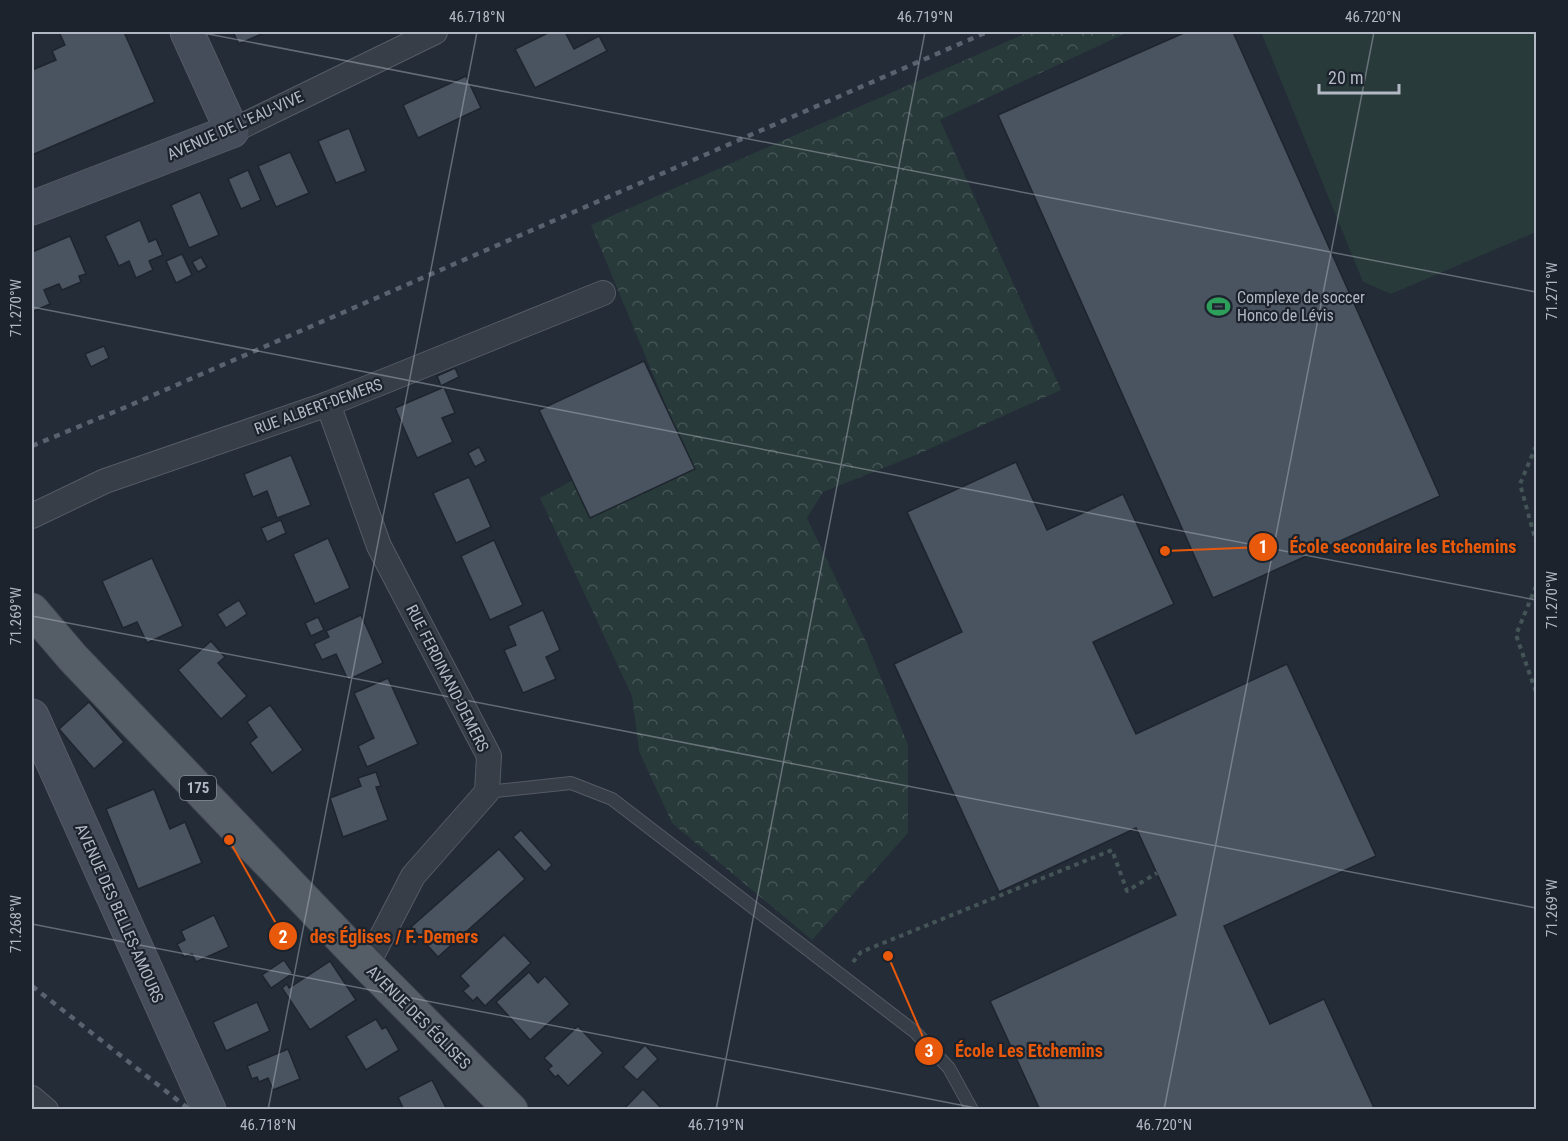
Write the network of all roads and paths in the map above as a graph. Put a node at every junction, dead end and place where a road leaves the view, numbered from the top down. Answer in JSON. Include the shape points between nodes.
{"nodes":[{"id":1,"x":187,"y":32,"type":"edge"},
{"id":2,"x":435,"y":32,"type":"edge"},
{"id":3,"x":232,"y":130,"type":"junction"},
{"id":4,"x":32,"y":208,"type":"edge"},
{"id":5,"x":603,"y":293,"type":"dead end"},
{"id":6,"x":328,"y":404,"type":"junction"},
{"id":7,"x":1536,"y":446,"type":"edge"},
{"id":8,"x":32,"y":516,"type":"edge"},
{"id":9,"x":1536,"y":542,"type":"edge"},
{"id":10,"x":1536,"y":586,"type":"edge"},
{"id":11,"x":32,"y":610,"type":"edge"},
{"id":12,"x":1536,"y":692,"type":"edge"},
{"id":13,"x":32,"y":716,"type":"edge"},
{"id":14,"x":487,"y":792,"type":"junction"},
{"id":15,"x":1157,"y":873,"type":"dead end"},
{"id":16,"x":367,"y":965,"type":"junction"},
{"id":17,"x":842,"y":976,"type":"junction"},
{"id":18,"x":32,"y":1098,"type":"edge"},
{"id":19,"x":46,"y":1110,"type":"edge"},
{"id":20,"x":209,"y":1110,"type":"edge"},
{"id":21,"x":511,"y":1110,"type":"edge"},
{"id":22,"x":972,"y":1110,"type":"edge"}],
"edges":[{"from":1,"to":3,"type":"street"},
{"from":2,"to":3,"type":"street","name":"AVENUE DE L'EAU-VIVE"},
{"from":3,"to":4,"type":"street","name":"AVENUE DE L'EAU-VIVE"},
{"from":5,"to":6,"type":"street","name":"RUE ALBERT-DEMERS"},
{"from":6,"to":8,"type":"street","name":"RUE ALBERT-DEMERS","via":[[105,481]]},
{"from":6,"to":14,"type":"street","name":"RUE FERDINAND-DEMERS","via":[[380,546],[489,756]]},
{"from":7,"to":9,"type":"path","via":[[1520,484]]},
{"from":10,"to":12,"type":"path","via":[[1516,635]]},
{"from":11,"to":16,"type":"main road","name":"AVENUE DES ÉGLISES","number":"175","via":[[73,658]]},
{"from":13,"to":20,"type":"street","name":"AVENUE DES BELLES-AMOURS"},
{"from":14,"to":16,"type":"street","via":[[413,876]]},
{"from":14,"to":17,"type":"lane","via":[[571,783],[612,799]]},
{"from":15,"to":17,"type":"path","via":[[1127,891],[1112,850],[861,952]]},
{"from":16,"to":21,"type":"main road","name":"AVENUE DES ÉGLISES","number":"175"},
{"from":17,"to":22,"type":"lane","via":[[915,1032],[949,1068]]},
{"from":18,"to":19,"type":"street"}]}
